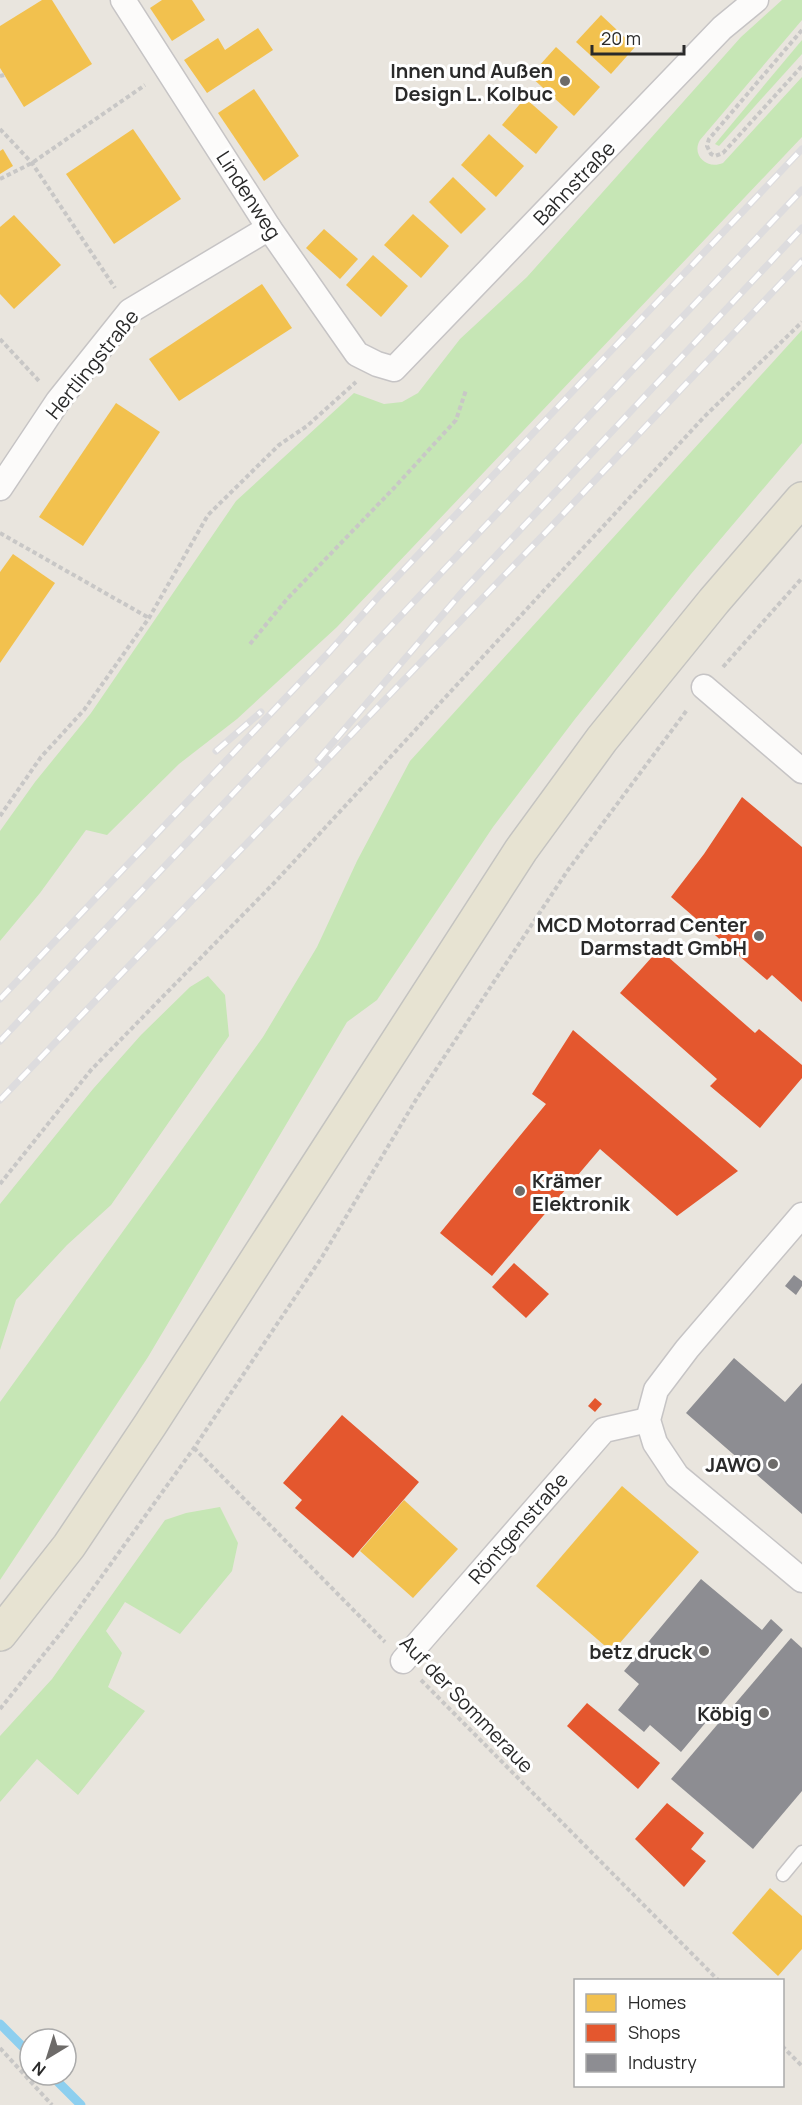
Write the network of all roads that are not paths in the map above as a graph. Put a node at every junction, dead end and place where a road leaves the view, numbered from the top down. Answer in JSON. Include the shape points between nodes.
{"nodes":[{"id":1,"x":123,"y":0,"type":"edge"},
{"id":2,"x":756,"y":0,"type":"edge"},
{"id":3,"x":269,"y":228,"type":"junction"},
{"id":4,"x":394,"y":369,"type":"joint"},
{"id":5,"x":0,"y":488,"type":"edge"},
{"id":6,"x":802,"y":499,"type":"edge"},
{"id":7,"x":704,"y":687,"type":"road end"},
{"id":8,"x":802,"y":771,"type":"edge"},
{"id":9,"x":802,"y":1215,"type":"edge"},
{"id":10,"x":648,"y":1420,"type":"junction"},
{"id":11,"x":802,"y":1580,"type":"edge"},
{"id":12,"x":0,"y":1634,"type":"edge"},
{"id":13,"x":403,"y":1660,"type":"road end"},
{"id":14,"x":802,"y":1852,"type":"edge"},
{"id":15,"x":783,"y":1875,"type":"dead end"}],
"edges":[{"from":1,"to":3,"type":"street","name":"Lindenweg"},
{"from":2,"to":4,"type":"street","name":"Bahnstraße","via":[[722,28]]},
{"from":3,"to":4,"type":"street","name":"Lindenweg","via":[[357,354]]},
{"from":3,"to":5,"type":"street","name":"Hertlingstraße","via":[[130,311],[58,401]]},
{"from":6,"to":12,"type":"main road","via":[[602,739],[521,850],[144,1434],[69,1546]]},
{"from":7,"to":8,"type":"street"},
{"from":9,"to":10,"type":"street","via":[[656,1390]]},
{"from":10,"to":11,"type":"street","via":[[655,1443],[677,1476]]},
{"from":10,"to":13,"type":"street","name":"Röntgenstraße","via":[[604,1430]]},
{"from":14,"to":15,"type":"lane"}]}
